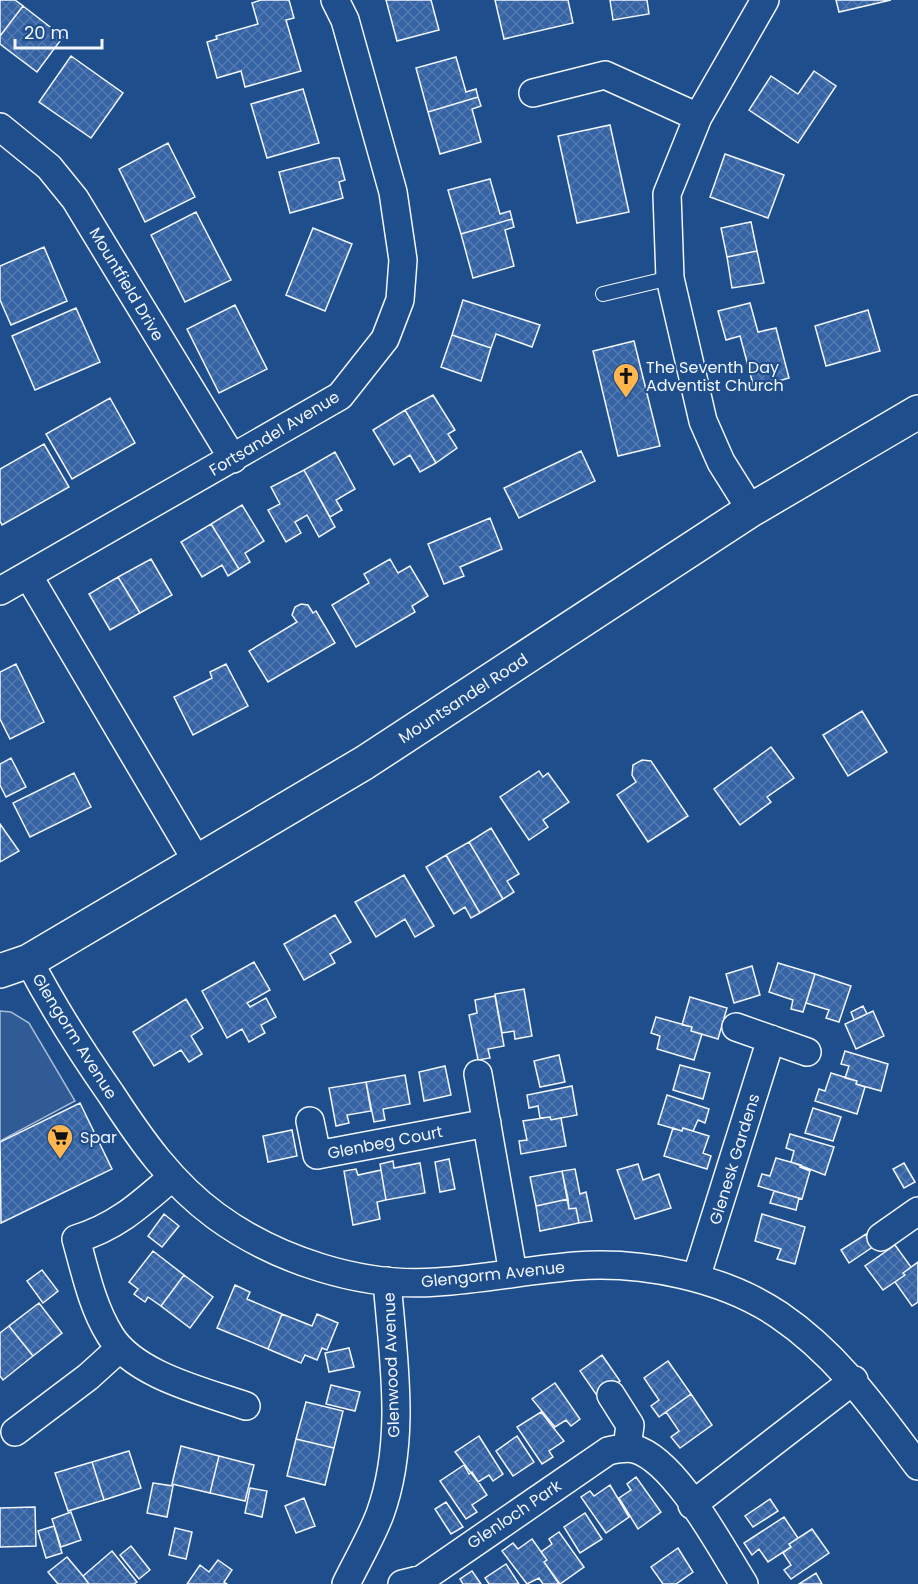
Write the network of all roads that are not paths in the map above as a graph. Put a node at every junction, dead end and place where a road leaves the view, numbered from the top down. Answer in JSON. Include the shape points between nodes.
{"nodes":[{"id":1,"x":334,"y":0,"type":"edge"},
{"id":2,"x":765,"y":0,"type":"edge"},
{"id":3,"x":533,"y":93,"type":"dead end"},
{"id":4,"x":698,"y":117,"type":"junction"},
{"id":5,"x":0,"y":127,"type":"edge"},
{"id":6,"x":669,"y":278,"type":"junction"},
{"id":7,"x":603,"y":294,"type":"dead end"},
{"id":8,"x":918,"y":412,"type":"edge"},
{"id":9,"x":233,"y":459,"type":"junction"},
{"id":10,"x":751,"y":510,"type":"junction"},
{"id":11,"x":28,"y":575,"type":"junction"},
{"id":12,"x":0,"y":591,"type":"edge"},
{"id":13,"x":198,"y":862,"type":"junction"},
{"id":14,"x":14,"y":966,"type":"edge"},
{"id":15,"x":736,"y":1027,"type":"dead end"},
{"id":16,"x":771,"y":1039,"type":"junction"},
{"id":17,"x":807,"y":1052,"type":"dead end"},
{"id":18,"x":478,"y":1074,"type":"dead end"},
{"id":19,"x":310,"y":1121,"type":"dead end"},
{"id":20,"x":487,"y":1123,"type":"junction"},
{"id":21,"x":171,"y":1178,"type":"junction"},
{"id":22,"x":918,"y":1211,"type":"edge"},
{"id":23,"x":881,"y":1237,"type":"dead end"},
{"id":24,"x":513,"y":1273,"type":"junction"},
{"id":25,"x":696,"y":1278,"type":"junction"},
{"id":26,"x":387,"y":1281,"type":"junction"},
{"id":27,"x":120,"y":1348,"type":"junction"},
{"id":28,"x":854,"y":1380,"type":"junction"},
{"id":29,"x":610,"y":1395,"type":"dead end"},
{"id":30,"x":246,"y":1406,"type":"dead end"},
{"id":31,"x":15,"y":1432,"type":"dead end"},
{"id":32,"x":627,"y":1448,"type":"junction"},
{"id":33,"x":918,"y":1466,"type":"edge"},
{"id":34,"x":692,"y":1505,"type":"junction"},
{"id":35,"x":346,"y":1584,"type":"edge"},
{"id":36,"x":402,"y":1584,"type":"edge"},
{"id":37,"x":744,"y":1584,"type":"edge"}],
"edges":[{"from":1,"to":9,"type":"street","name":"Fortsandel Avenue","via":[[345,20],[393,192],[403,260],[400,300],[386,339],[340,396]]},
{"from":2,"to":4,"type":"street"},
{"from":3,"to":4,"type":"street","via":[[605,75]]},
{"from":4,"to":6,"type":"street","via":[[667,194]]},
{"from":5,"to":9,"type":"street","name":"Mountfield Drive","via":[[49,167],[75,200]]},
{"from":6,"to":7,"type":"lane"},
{"from":6,"to":10,"type":"street","via":[[703,421],[721,462]]},
{"from":8,"to":10,"type":"street","name":"Mountsandel Road"},
{"from":9,"to":11,"type":"street","name":"Fortsandel Avenue"},
{"from":10,"to":13,"type":"street","name":"Mountsandel Road","via":[[364,763]]},
{"from":11,"to":12,"type":"street","name":"Fortsandel Avenue"},
{"from":11,"to":13,"type":"street"},
{"from":13,"to":14,"type":"street","name":"Mountsandel Road"},
{"from":14,"to":21,"type":"street","name":"Glengorm Avenue"},
{"from":15,"to":16,"type":"street"},
{"from":16,"to":17,"type":"street"},
{"from":16,"to":25,"type":"street","name":"Glenesk Gardens"},
{"from":18,"to":20,"type":"street"},
{"from":19,"to":20,"type":"street","name":"Glenbeg Court","via":[[317,1155]]},
{"from":20,"to":24,"type":"street"},
{"from":21,"to":26,"type":"street","name":"Glengorm Avenue","via":[[216,1216],[258,1242],[316,1266]]},
{"from":21,"to":27,"type":"street","via":[[103,1231],[76,1239],[94,1303]]},
{"from":22,"to":23,"type":"street"},
{"from":24,"to":25,"type":"street","name":"Glengorm Avenue","via":[[579,1266],[640,1268]]},
{"from":24,"to":26,"type":"street","name":"Glengorm Avenue","via":[[435,1282]]},
{"from":25,"to":28,"type":"street","name":"Glengorm Avenue","via":[[747,1297],[777,1314],[822,1347]]},
{"from":26,"to":35,"type":"street","name":"Glenwood Avenue","via":[[395,1389],[393,1461],[380,1514]]},
{"from":27,"to":30,"type":"street","via":[[135,1362]]},
{"from":27,"to":31,"type":"street"},
{"from":28,"to":33,"type":"street","name":"Glengorm Avenue"},
{"from":28,"to":34,"type":"street"},
{"from":29,"to":32,"type":"street","via":[[630,1425]]},
{"from":32,"to":34,"type":"street","via":[[663,1466]]},
{"from":32,"to":36,"type":"street","name":"Glenloch Park","via":[[608,1450],[422,1579]]},
{"from":34,"to":37,"type":"street"}]}
